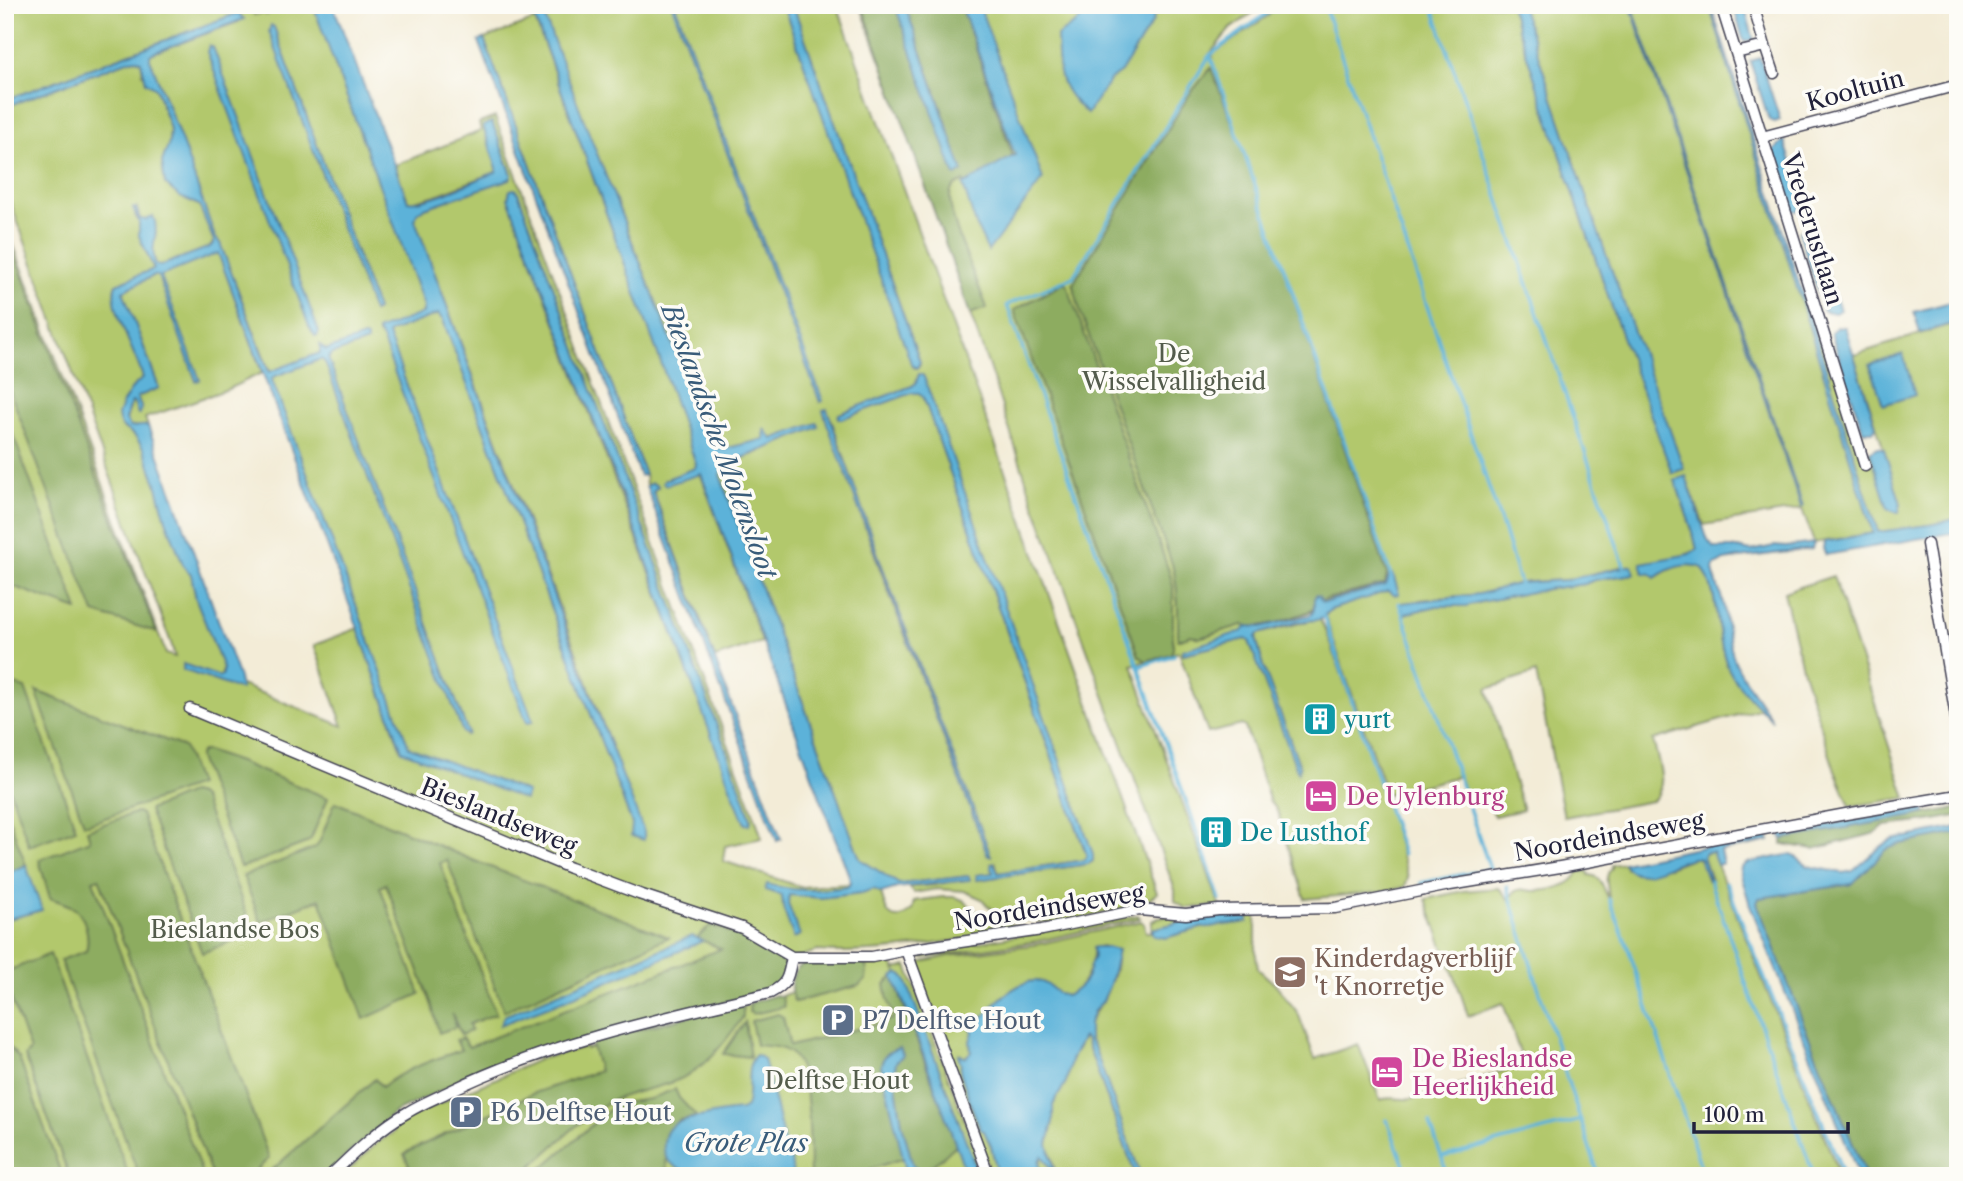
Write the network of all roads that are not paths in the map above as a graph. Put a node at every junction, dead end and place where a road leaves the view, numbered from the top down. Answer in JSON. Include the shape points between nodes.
{"nodes":[{"id":1,"x":1721,"y":5,"type":"edge"},
{"id":2,"x":1754,"y":5,"type":"edge"},
{"id":3,"x":1765,"y":46,"type":"junction"},
{"id":4,"x":1736,"y":53,"type":"junction"},
{"id":5,"x":1774,"y":73,"type":"dead end"},
{"id":6,"x":1958,"y":85,"type":"edge"},
{"id":7,"x":1762,"y":136,"type":"junction"},
{"id":8,"x":1865,"y":466,"type":"dead end"},
{"id":9,"x":1927,"y":544,"type":"dead end"},
{"id":10,"x":190,"y":709,"type":"dead end"},
{"id":11,"x":1958,"y":729,"type":"edge"},
{"id":12,"x":1958,"y":795,"type":"edge"},
{"id":13,"x":906,"y":950,"type":"junction"},
{"id":14,"x":792,"y":957,"type":"junction"},
{"id":15,"x":330,"y":1176,"type":"edge"},
{"id":16,"x":989,"y":1176,"type":"edge"}],
"edges":[{"from":1,"to":4,"type":"street","name":"Vrederustlaan"},
{"from":2,"to":3,"type":"street"},
{"from":3,"to":4,"type":"street"},
{"from":3,"to":5,"type":"street"},
{"from":4,"to":7,"type":"street","name":"Vrederustlaan"},
{"from":6,"to":7,"type":"street","name":"Kooltuin"},
{"from":7,"to":8,"type":"street","name":"Vrederustlaan"},
{"from":9,"to":11,"type":"street"},
{"from":10,"to":14,"type":"street","name":"Bieslandseweg","via":[[570,868],[742,928]]},
{"from":12,"to":13,"type":"street","name":"Noordeindseweg","via":[[1335,908],[1185,914],[1139,910]]},
{"from":13,"to":14,"type":"street","name":"Noordeindseweg","via":[[861,958]]},
{"from":13,"to":16,"type":"street"},
{"from":14,"to":15,"type":"street","via":[[788,979],[770,993],[586,1038],[486,1074],[387,1125]]}]}
